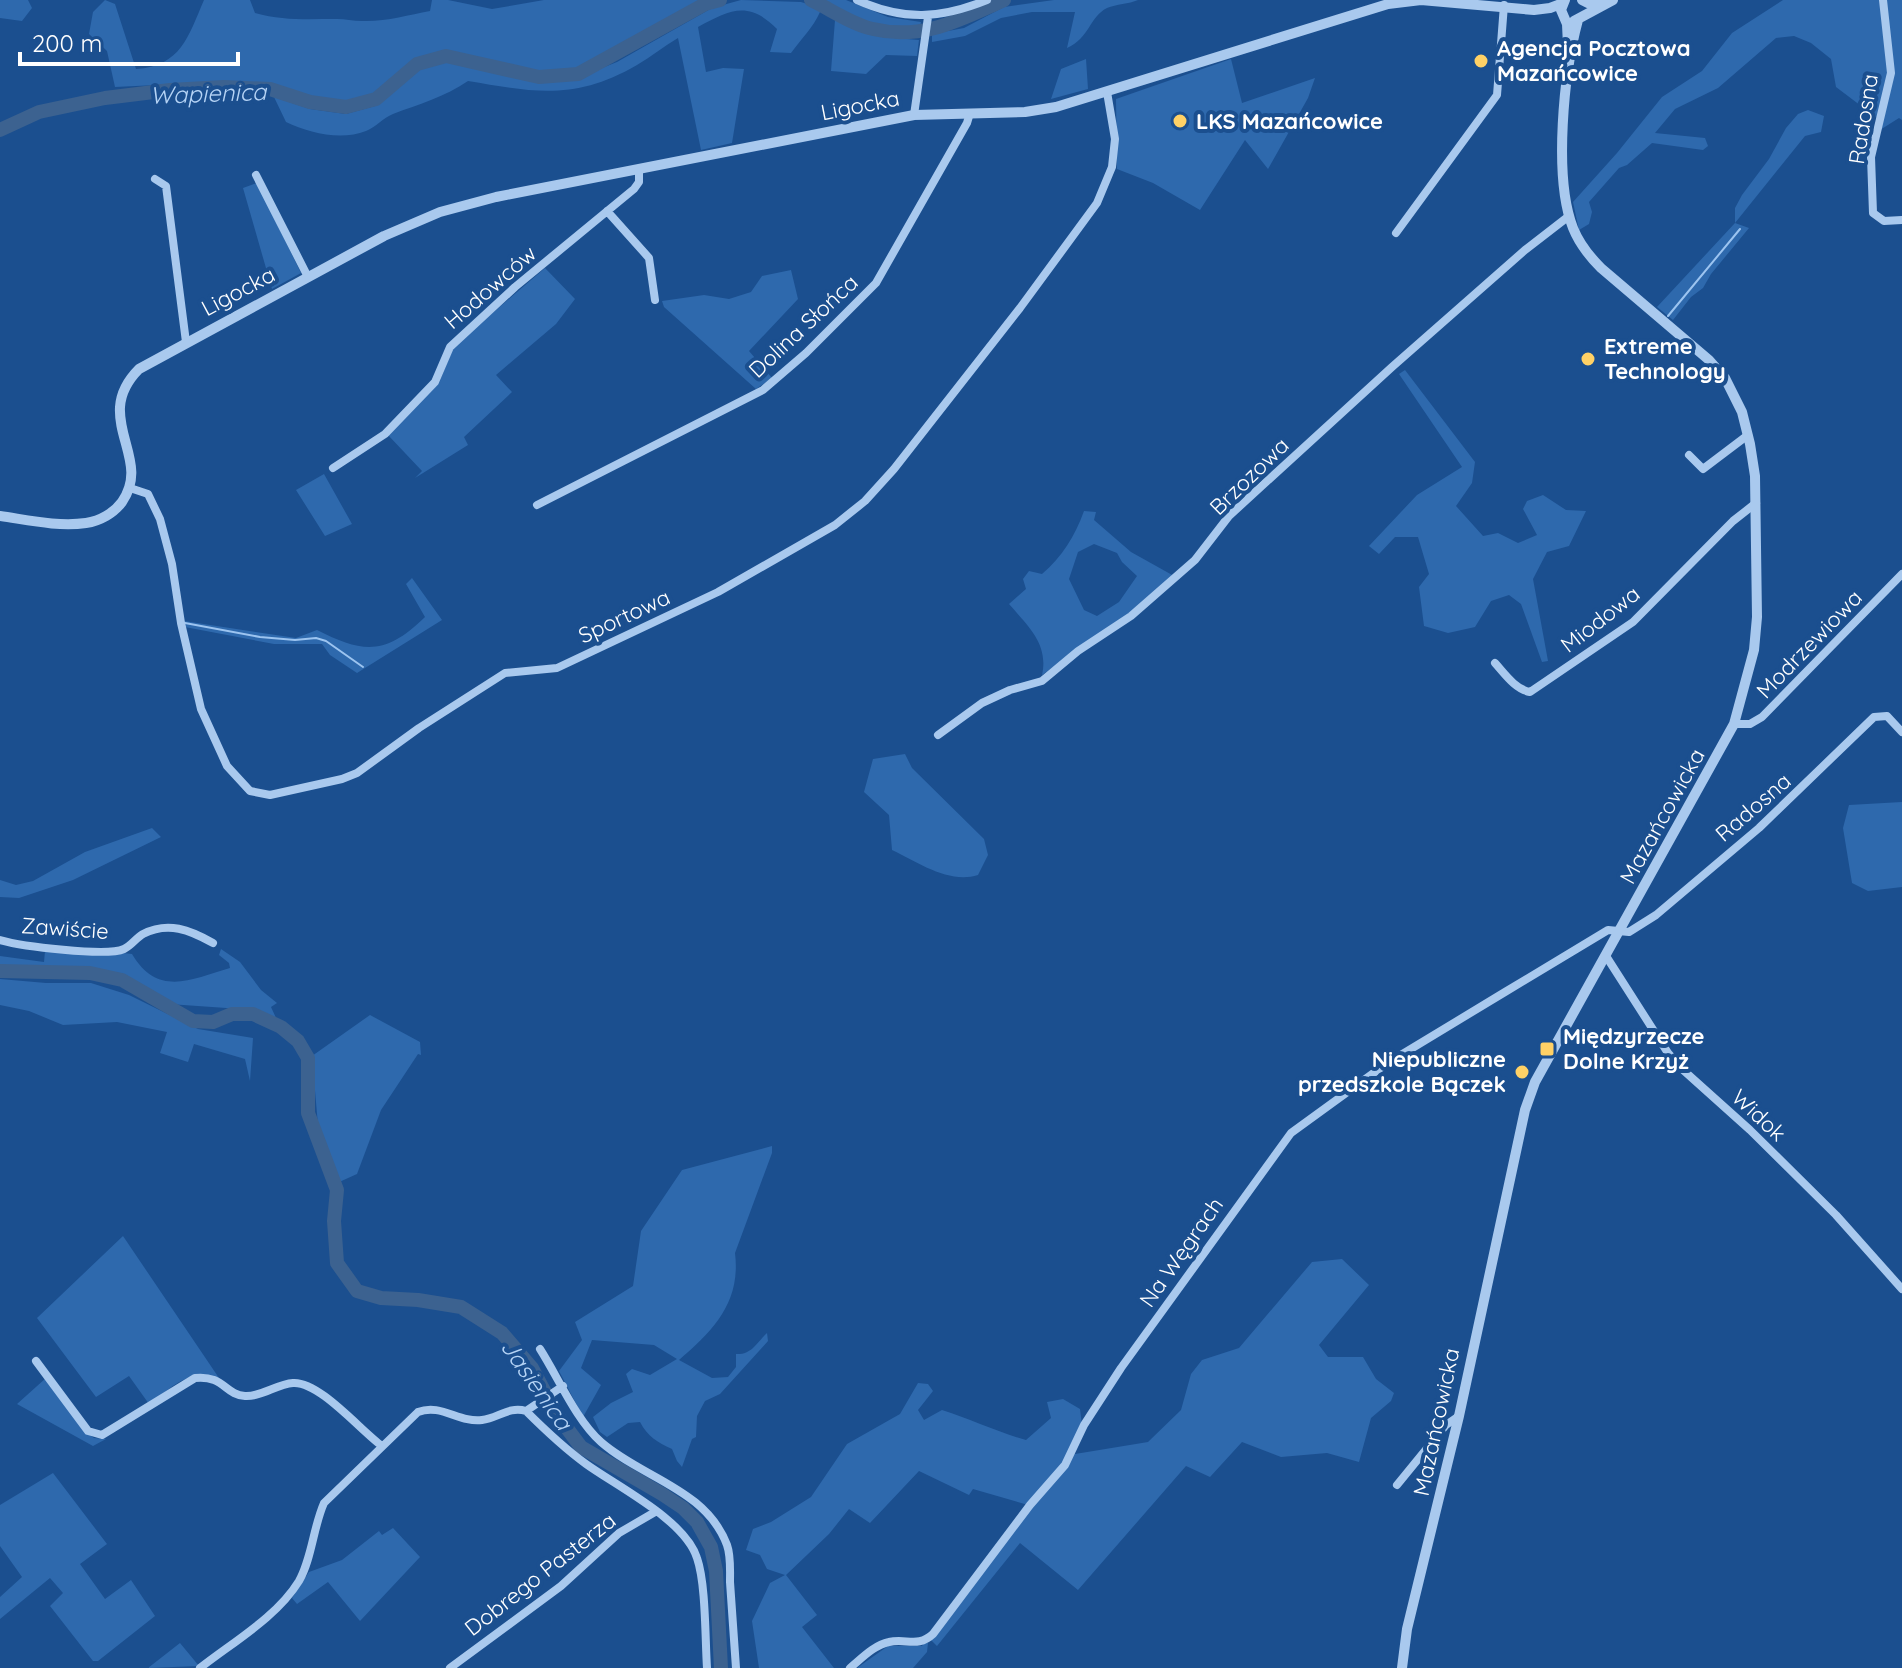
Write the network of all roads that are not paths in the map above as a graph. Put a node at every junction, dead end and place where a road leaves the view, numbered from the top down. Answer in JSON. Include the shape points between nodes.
{"nodes":[{"id":1,"x":857,"y":0,"type":"edge"},
{"id":2,"x":987,"y":0,"type":"edge"},
{"id":3,"x":1582,"y":0,"type":"edge"},
{"id":4,"x":1602,"y":0,"type":"edge"},
{"id":5,"x":1613,"y":0,"type":"edge"},
{"id":6,"x":1883,"y":0,"type":"edge"},
{"id":7,"x":1504,"y":5,"type":"junction"},
{"id":8,"x":1564,"y":9,"type":"edge"},
{"id":9,"x":928,"y":17,"type":"junction"},
{"id":10,"x":1581,"y":17,"type":"junction"},
{"id":11,"x":1569,"y":55,"type":"junction"},
{"id":12,"x":1107,"y":92,"type":"junction"},
{"id":13,"x":970,"y":113,"type":"junction"},
{"id":14,"x":914,"y":115,"type":"junction"},
{"id":15,"x":639,"y":169,"type":"junction"},
{"id":16,"x":256,"y":175,"type":"dead end"},
{"id":17,"x":155,"y":179,"type":"dead end"},
{"id":18,"x":607,"y":211,"type":"junction"},
{"id":19,"x":1569,"y":216,"type":"junction"},
{"id":20,"x":1902,"y":220,"type":"edge"},
{"id":21,"x":1396,"y":233,"type":"dead end"},
{"id":22,"x":308,"y":277,"type":"junction"},
{"id":23,"x":655,"y":300,"type":"dead end"},
{"id":24,"x":186,"y":342,"type":"junction"},
{"id":25,"x":1748,"y":435,"type":"junction"},
{"id":26,"x":1689,"y":455,"type":"dead end"},
{"id":27,"x":333,"y":468,"type":"dead end"},
{"id":28,"x":130,"y":488,"type":"junction"},
{"id":29,"x":1756,"y":503,"type":"junction"},
{"id":30,"x":537,"y":505,"type":"dead end"},
{"id":31,"x":0,"y":516,"type":"edge"},
{"id":32,"x":1902,"y":574,"type":"edge"},
{"id":33,"x":1495,"y":663,"type":"dead end"},
{"id":34,"x":1734,"y":724,"type":"junction"},
{"id":35,"x":1902,"y":732,"type":"edge"},
{"id":36,"x":938,"y":735,"type":"dead end"},
{"id":37,"x":1620,"y":931,"type":"junction"},
{"id":38,"x":0,"y":940,"type":"edge"},
{"id":39,"x":213,"y":943,"type":"dead end"},
{"id":40,"x":1606,"y":956,"type":"junction"},
{"id":41,"x":1902,"y":1289,"type":"edge"},
{"id":42,"x":540,"y":1349,"type":"dead end"},
{"id":43,"x":36,"y":1361,"type":"dead end"},
{"id":44,"x":561,"y":1388,"type":"junction"},
{"id":45,"x":526,"y":1411,"type":"junction"},
{"id":46,"x":1459,"y":1416,"type":"junction"},
{"id":47,"x":382,"y":1446,"type":"junction"},
{"id":48,"x":1397,"y":1485,"type":"dead end"},
{"id":49,"x":655,"y":1512,"type":"junction"},
{"id":50,"x":200,"y":1668,"type":"edge"},
{"id":51,"x":450,"y":1668,"type":"edge"},
{"id":52,"x":707,"y":1668,"type":"edge"},
{"id":53,"x":736,"y":1668,"type":"edge"},
{"id":54,"x":850,"y":1668,"type":"edge"},
{"id":55,"x":1402,"y":1668,"type":"edge"}],
"edges":[{"from":1,"to":9,"type":"street","via":[[891,13]]},
{"from":2,"to":9,"type":"street"},
{"from":3,"to":4,"type":"street"},
{"from":3,"to":10,"type":"street","name":"Mazańcowicka"},
{"from":5,"to":10,"type":"street"},
{"from":6,"to":20,"type":"street","name":"Radosna","via":[[1891,73],[1871,157],[1873,213],[1884,221]]},
{"from":7,"to":8,"type":"street","name":"Ligocka"},
{"from":7,"to":12,"type":"street","name":"Ligocka","via":[[1421,0],[1388,4]]},
{"from":7,"to":21,"type":"street","via":[[1497,95]]},
{"from":8,"to":10,"type":"street","via":[[1571,21]]},
{"from":8,"to":11,"type":"street"},
{"from":9,"to":14,"type":"street"},
{"from":10,"to":11,"type":"street","name":"Mazańcowicka"},
{"from":11,"to":19,"type":"street","name":"Mazańcowicka","via":[[1563,132]]},
{"from":12,"to":13,"type":"street","name":"Ligocka","via":[[1040,110]]},
{"from":12,"to":28,"type":"street","name":"Sportowa","via":[[1115,139],[1112,167],[1097,203],[865,501],[835,525],[718,592],[557,668],[505,673],[357,773],[270,795],[240,783],[201,709],[160,519],[148,494]]},
{"from":13,"to":14,"type":"street","name":"Ligocka"},
{"from":13,"to":30,"type":"street","name":"Dolina Słońca","via":[[876,283],[806,353],[763,390]]},
{"from":14,"to":15,"type":"street","name":"Ligocka"},
{"from":15,"to":18,"type":"street","name":"Hodowców","via":[[639,182]]},
{"from":15,"to":22,"type":"street","name":"Ligocka","via":[[457,207],[384,236]]},
{"from":16,"to":22,"type":"street"},
{"from":17,"to":24,"type":"street","via":[[166,186]]},
{"from":18,"to":23,"type":"street","via":[[649,258]]},
{"from":18,"to":27,"type":"street","name":"Hodowców","via":[[450,347],[435,382],[385,434]]},
{"from":19,"to":25,"type":"street","name":"Mazańcowicka","via":[[1589,256],[1725,378]]},
{"from":19,"to":36,"type":"street","name":"Brzozowa","via":[[1392,367],[1229,516],[1195,560],[1131,616],[1042,681],[982,703]]},
{"from":22,"to":24,"type":"street","name":"Ligocka"},
{"from":24,"to":28,"type":"street","name":"Ligocka","via":[[139,369],[122,396],[121,422],[132,462]]},
{"from":25,"to":26,"type":"street","via":[[1703,469]]},
{"from":25,"to":29,"type":"street","name":"Mazańcowicka"},
{"from":28,"to":31,"type":"street","via":[[117,508],[89,523]]},
{"from":29,"to":33,"type":"street","name":"Miodowa","via":[[1633,622],[1530,692],[1514,684]]},
{"from":29,"to":34,"type":"street","name":"Mazańcowicka","via":[[1755,639]]},
{"from":32,"to":34,"type":"street","name":"Modrzewiowa","via":[[1762,717]]},
{"from":34,"to":37,"type":"street","name":"Mazańcowicka"},
{"from":35,"to":37,"type":"street","name":"Radosna","via":[[1887,716],[1874,717],[1759,828],[1656,915],[1629,932]]},
{"from":37,"to":40,"type":"street","name":"Mazańcowicka"},
{"from":37,"to":54,"type":"street","name":"Na Węgrach","via":[[1608,930],[1386,1064],[1291,1133],[1114,1378],[1065,1465],[933,1634],[919,1642],[889,1641]]},
{"from":38,"to":39,"type":"street","name":"Zawiście","via":[[44,949],[123,950],[157,928],[179,927]]},
{"from":40,"to":41,"type":"street","name":"Widok","via":[[1682,1069],[1836,1215]]},
{"from":40,"to":46,"type":"street","name":"Mazańcowicka","via":[[1535,1082],[1525,1110]]},
{"from":42,"to":44,"type":"street"},
{"from":43,"to":47,"type":"street","via":[[95,1434],[102,1435],[195,1378],[206,1377],[249,1397],[300,1382]]},
{"from":44,"to":45,"type":"street"},
{"from":44,"to":53,"type":"street","via":[[598,1439],[690,1496],[720,1529],[728,1549]]},
{"from":45,"to":47,"type":"street","via":[[483,1420],[427,1409]]},
{"from":45,"to":49,"type":"street","via":[[584,1463]]},
{"from":46,"to":48,"type":"street"},
{"from":46,"to":55,"type":"street","name":"Mazańcowicka"},
{"from":47,"to":50,"type":"street","via":[[324,1503],[300,1579],[279,1606]]},
{"from":49,"to":51,"type":"street","name":"Dobrego Pasterza","via":[[619,1533],[561,1586]]},
{"from":49,"to":52,"type":"street","via":[[680,1529],[697,1558]]}]}
